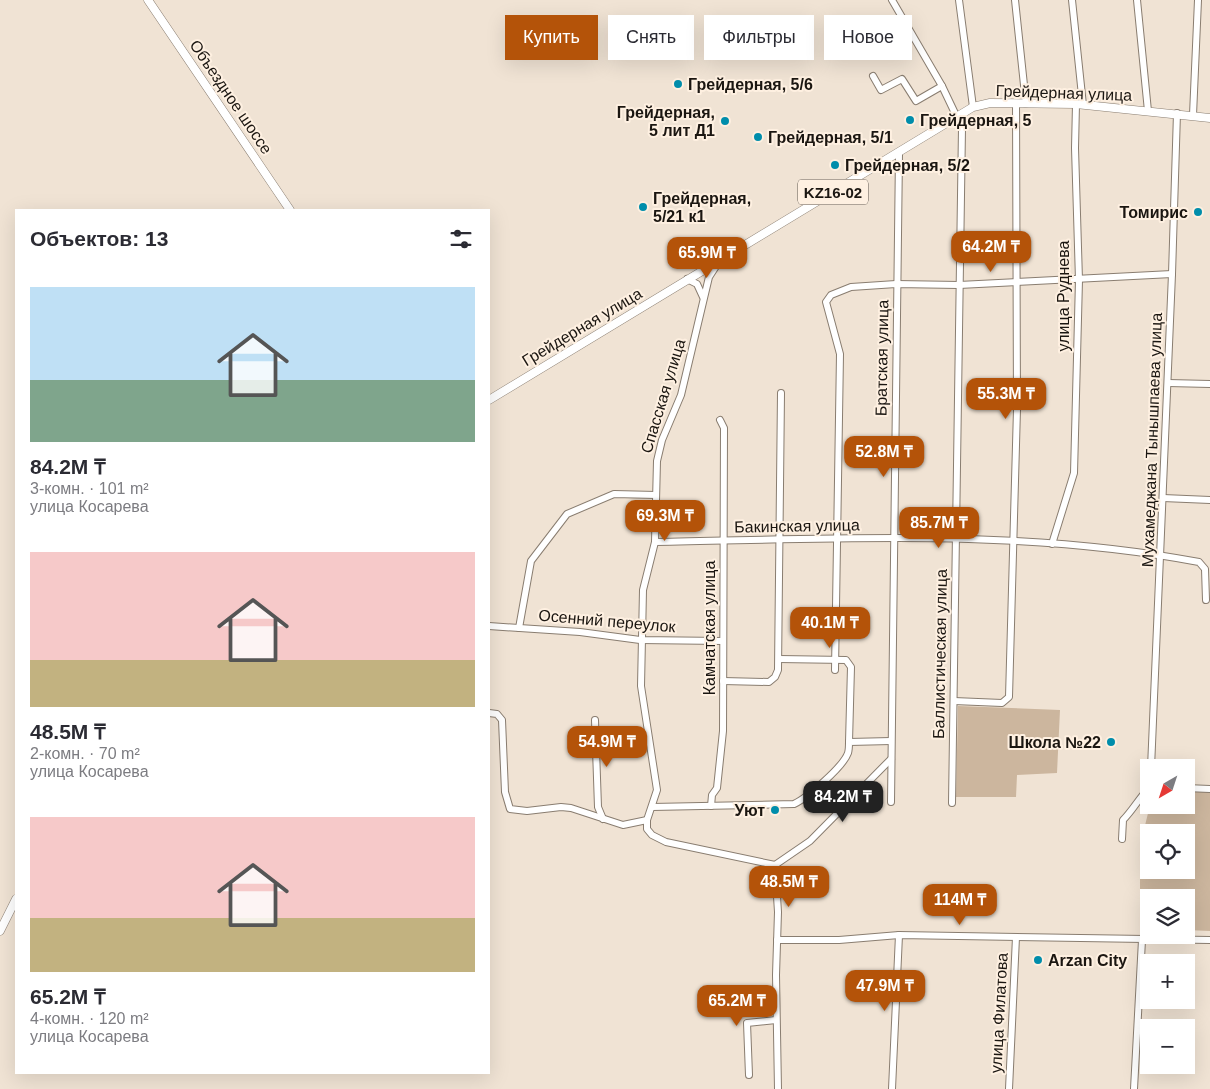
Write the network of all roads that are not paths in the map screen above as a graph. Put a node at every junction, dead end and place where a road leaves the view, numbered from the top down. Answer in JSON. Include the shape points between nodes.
{"nodes":[{"id":1,"x":148,"y":0,"type":"edge"},
{"id":2,"x":892,"y":0,"type":"edge"},
{"id":3,"x":959,"y":0,"type":"edge"},
{"id":4,"x":1014,"y":0,"type":"edge"},
{"id":5,"x":1072,"y":0,"type":"edge"},
{"id":6,"x":1137,"y":0,"type":"edge"},
{"id":7,"x":1198,"y":0,"type":"edge"},
{"id":8,"x":873,"y":76,"type":"dead end"},
{"id":9,"x":942,"y":86,"type":"junction"},
{"id":10,"x":1016,"y":103,"type":"junction"},
{"id":11,"x":1026,"y":104,"type":"junction"},
{"id":12,"x":1079,"y":105,"type":"junction"},
{"id":13,"x":973,"y":107,"type":"junction"},
{"id":14,"x":1148,"y":111,"type":"junction"},
{"id":15,"x":1177,"y":113,"type":"junction"},
{"id":16,"x":1192,"y":115,"type":"junction"},
{"id":17,"x":957,"y":116,"type":"junction"},
{"id":18,"x":1210,"y":118,"type":"edge"},
{"id":19,"x":899,"y":154,"type":"junction"},
{"id":20,"x":289,"y":209,"type":"edge"},
{"id":21,"x":720,"y":259,"type":"junction"},
{"id":22,"x":1172,"y":274,"type":"junction"},
{"id":23,"x":687,"y":279,"type":"junction"},
{"id":24,"x":1079,"y":280,"type":"junction"},
{"id":25,"x":1018,"y":282,"type":"junction"},
{"id":26,"x":896,"y":284,"type":"junction"},
{"id":27,"x":959,"y":285,"type":"junction"},
{"id":28,"x":704,"y":301,"type":"junction"},
{"id":29,"x":1168,"y":383,"type":"junction"},
{"id":30,"x":1210,"y":384,"type":"edge"},
{"id":31,"x":781,"y":393,"type":"dead end"},
{"id":32,"x":490,"y":399,"type":"edge"},
{"id":33,"x":720,"y":420,"type":"dead end"},
{"id":34,"x":656,"y":495,"type":"junction"},
{"id":35,"x":1163,"y":498,"type":"junction"},
{"id":36,"x":1210,"y":500,"type":"edge"},
{"id":37,"x":955,"y":538,"type":"junction"},
{"id":38,"x":779,"y":539,"type":"junction"},
{"id":39,"x":837,"y":539,"type":"junction"},
{"id":40,"x":894,"y":539,"type":"junction"},
{"id":41,"x":724,"y":541,"type":"junction"},
{"id":42,"x":1014,"y":541,"type":"junction"},
{"id":43,"x":655,"y":542,"type":"junction"},
{"id":44,"x":1052,"y":544,"type":"junction"},
{"id":45,"x":1161,"y":555,"type":"junction"},
{"id":46,"x":1206,"y":600,"type":"dead end"},
{"id":47,"x":490,"y":626,"type":"edge"},
{"id":48,"x":519,"y":628,"type":"junction"},
{"id":49,"x":640,"y":640,"type":"junction"},
{"id":50,"x":722,"y":641,"type":"junction"},
{"id":51,"x":780,"y":659,"type":"junction"},
{"id":52,"x":835,"y":660,"type":"junction"},
{"id":53,"x":835,"y":670,"type":"dead end"},
{"id":54,"x":723,"y":681,"type":"junction"},
{"id":55,"x":954,"y":701,"type":"junction"},
{"id":56,"x":490,"y":713,"type":"edge"},
{"id":57,"x":595,"y":720,"type":"dead end"},
{"id":58,"x":891,"y":741,"type":"junction"},
{"id":59,"x":849,"y":742,"type":"junction"},
{"id":60,"x":891,"y":759,"type":"junction"},
{"id":61,"x":1151,"y":759,"type":"edge"},
{"id":62,"x":1195,"y":788,"type":"edge"},
{"id":63,"x":1210,"y":789,"type":"edge"},
{"id":64,"x":1140,"y":799,"type":"edge"},
{"id":65,"x":891,"y":802,"type":"dead end"},
{"id":66,"x":952,"y":803,"type":"dead end"},
{"id":67,"x":711,"y":806,"type":"junction"},
{"id":68,"x":652,"y":807,"type":"junction"},
{"id":69,"x":603,"y":819,"type":"junction"},
{"id":70,"x":647,"y":820,"type":"junction"},
{"id":71,"x":1122,"y":839,"type":"dead end"},
{"id":72,"x":775,"y":865,"type":"junction"},
{"id":73,"x":15,"y":901,"type":"edge"},
{"id":74,"x":0,"y":931,"type":"edge"},
{"id":75,"x":899,"y":935,"type":"junction"},
{"id":76,"x":1016,"y":938,"type":"junction"},
{"id":77,"x":777,"y":940,"type":"junction"},
{"id":78,"x":1140,"y":940,"type":"edge"},
{"id":79,"x":1195,"y":940,"type":"edge"},
{"id":80,"x":1210,"y":940,"type":"edge"},
{"id":81,"x":1142,"y":944,"type":"edge"},
{"id":82,"x":776,"y":1020,"type":"junction"},
{"id":83,"x":749,"y":1075,"type":"dead end"},
{"id":84,"x":778,"y":1089,"type":"edge"},
{"id":85,"x":892,"y":1089,"type":"edge"},
{"id":86,"x":1009,"y":1089,"type":"edge"},
{"id":87,"x":1134,"y":1089,"type":"edge"}],
"edges":[{"from":1,"to":20,"type":"main road","name":"Объездное шоссе"},
{"from":2,"to":9,"type":"street","name":"Баллистическая улица"},
{"from":3,"to":13,"type":"street"},
{"from":4,"to":11,"type":"street"},
{"from":5,"to":12,"type":"street","name":"улица Руднева"},
{"from":6,"to":14,"type":"street"},
{"from":7,"to":16,"type":"street"},
{"from":8,"to":9,"type":"street","via":[[882,90],[902,79],[916,101]]},
{"from":9,"to":17,"type":"street","name":"Баллистическая улица"},
{"from":10,"to":11,"type":"main road","name":"Грейдерная улица","number":"KZ16-02"},
{"from":10,"to":13,"type":"main road","name":"Грейдерная улица","number":"KZ16-02"},
{"from":10,"to":25,"type":"street"},
{"from":11,"to":12,"type":"main road","name":"Грейдерная улица","number":"KZ16-02"},
{"from":12,"to":14,"type":"main road","name":"Грейдерная улица","number":"KZ16-02"},
{"from":12,"to":24,"type":"street","name":"улица Руднева","via":[[1075,148]]},
{"from":13,"to":17,"type":"main road","name":"Грейдерная улица","number":"KZ16-02"},
{"from":14,"to":15,"type":"main road","name":"Грейдерная улица","number":"KZ16-02"},
{"from":15,"to":16,"type":"main road","name":"Грейдерная улица","number":"KZ16-02"},
{"from":15,"to":22,"type":"street","name":"Мухамеджана Тынышпаева улица"},
{"from":16,"to":18,"type":"main road","name":"Грейдерная улица","number":"KZ16-02"},
{"from":17,"to":19,"type":"main road","name":"Грейдерная улица","number":"KZ16-02"},
{"from":17,"to":27,"type":"street","name":"Баллистическая улица","via":[[962,128]]},
{"from":19,"to":21,"type":"main road","name":"Грейдерная улица","number":"KZ16-02"},
{"from":19,"to":26,"type":"street","name":"Братская улица"},
{"from":21,"to":23,"type":"main road","name":"Грейдерная улица","number":"KZ16-02"},
{"from":21,"to":28,"type":"street","name":"Спасская улица","via":[[709,277]]},
{"from":22,"to":24,"type":"street"},
{"from":22,"to":29,"type":"street","name":"Мухамеджана Тынышпаева улица"},
{"from":23,"to":28,"type":"street","via":[[699,286]]},
{"from":23,"to":32,"type":"main road","name":"Грейдерная улица","number":"KZ16-02"},
{"from":24,"to":25,"type":"street"},
{"from":24,"to":44,"type":"street","name":"улица Руднева","via":[[1074,473]]},
{"from":25,"to":27,"type":"street"},
{"from":25,"to":42,"type":"street"},
{"from":26,"to":27,"type":"street"},
{"from":26,"to":39,"type":"street","via":[[851,287],[831,295],[826,302],[840,354]]},
{"from":26,"to":40,"type":"street","name":"Братская улица"},
{"from":27,"to":37,"type":"street","name":"Баллистическая улица"},
{"from":28,"to":34,"type":"street","name":"Спасская улица","via":[[681,395],[662,440],[657,461]]},
{"from":29,"to":30,"type":"street"},
{"from":29,"to":35,"type":"street","name":"Мухамеджана Тынышпаева улица"},
{"from":31,"to":38,"type":"street"},
{"from":33,"to":41,"type":"street","name":"Камчатская улица","via":[[724,428]]},
{"from":34,"to":43,"type":"street","name":"Спасская улица"},
{"from":34,"to":48,"type":"street","via":[[614,494],[567,514],[531,560]]},
{"from":35,"to":36,"type":"street"},
{"from":35,"to":45,"type":"street","name":"Мухамеджана Тынышпаева улица"},
{"from":37,"to":40,"type":"street","name":"Бакинская улица"},
{"from":37,"to":42,"type":"street","name":"Бакинская улица"},
{"from":37,"to":55,"type":"street","name":"Баллистическая улица"},
{"from":38,"to":39,"type":"street","name":"Бакинская улица"},
{"from":38,"to":41,"type":"street","name":"Бакинская улица"},
{"from":38,"to":51,"type":"street"},
{"from":39,"to":40,"type":"street","name":"Бакинская улица"},
{"from":39,"to":52,"type":"street"},
{"from":40,"to":58,"type":"street","name":"Братская улица"},
{"from":41,"to":43,"type":"street","name":"Бакинская улица"},
{"from":41,"to":50,"type":"street","name":"Камчатская улица"},
{"from":42,"to":44,"type":"street","name":"Бакинская улица"},
{"from":42,"to":55,"type":"street","via":[[1009,697],[1002,703]]},
{"from":43,"to":49,"type":"street","name":"Спасская улица","via":[[643,590]]},
{"from":44,"to":45,"type":"street","name":"Бакинская улица"},
{"from":45,"to":46,"type":"street","name":"Бакинская улица","via":[[1199,562],[1205,570]]},
{"from":45,"to":61,"type":"street","name":"Мухамеджана Тынышпаева улица"},
{"from":47,"to":48,"type":"street","name":"Осенний переулок"},
{"from":48,"to":49,"type":"street","name":"Осенний переулок"},
{"from":49,"to":50,"type":"street","name":"Осенний переулок"},
{"from":49,"to":68,"type":"street","name":"Спасская улица","via":[[641,686],[657,790]]},
{"from":50,"to":54,"type":"street","name":"Камчатская улица"},
{"from":51,"to":52,"type":"street"},
{"from":51,"to":54,"type":"street","via":[[775,678],[769,682]]},
{"from":52,"to":53,"type":"street"},
{"from":52,"to":59,"type":"street","via":[[846,660],[851,667]]},
{"from":54,"to":67,"type":"street","name":"Камчатская улица","via":[[717,788]]},
{"from":55,"to":66,"type":"street","name":"Баллистическая улица"},
{"from":56,"to":69,"type":"street","via":[[497,714],[502,720],[505,792],[510,809],[527,812],[566,808]]},
{"from":57,"to":69,"type":"street","via":[[598,807]]},
{"from":58,"to":59,"type":"street"},
{"from":58,"to":60,"type":"street","name":"Братская улица"},
{"from":59,"to":67,"type":"street","via":[[848,754],[841,763],[800,802]]},
{"from":60,"to":65,"type":"street","name":"Братская улица"},
{"from":60,"to":72,"type":"street","via":[[810,841]]},
{"from":62,"to":63,"type":"street"},
{"from":64,"to":71,"type":"street","via":[[1123,820]]},
{"from":67,"to":68,"type":"street"},
{"from":68,"to":70,"type":"street","name":"Спасская улица"},
{"from":69,"to":70,"type":"street","via":[[623,825]]},
{"from":70,"to":72,"type":"street","via":[[647,829],[652,835],[666,842]]},
{"from":72,"to":77,"type":"street"},
{"from":73,"to":74,"type":"main road"},
{"from":75,"to":76,"type":"street"},
{"from":75,"to":77,"type":"street","via":[[839,940]]},
{"from":75,"to":85,"type":"street"},
{"from":76,"to":78,"type":"street"},
{"from":76,"to":86,"type":"street","name":"улица Филатова"},
{"from":77,"to":82,"type":"street"},
{"from":79,"to":80,"type":"street"},
{"from":81,"to":87,"type":"street"},
{"from":82,"to":83,"type":"street","via":[[748,1023]]},
{"from":82,"to":84,"type":"street"}]}
